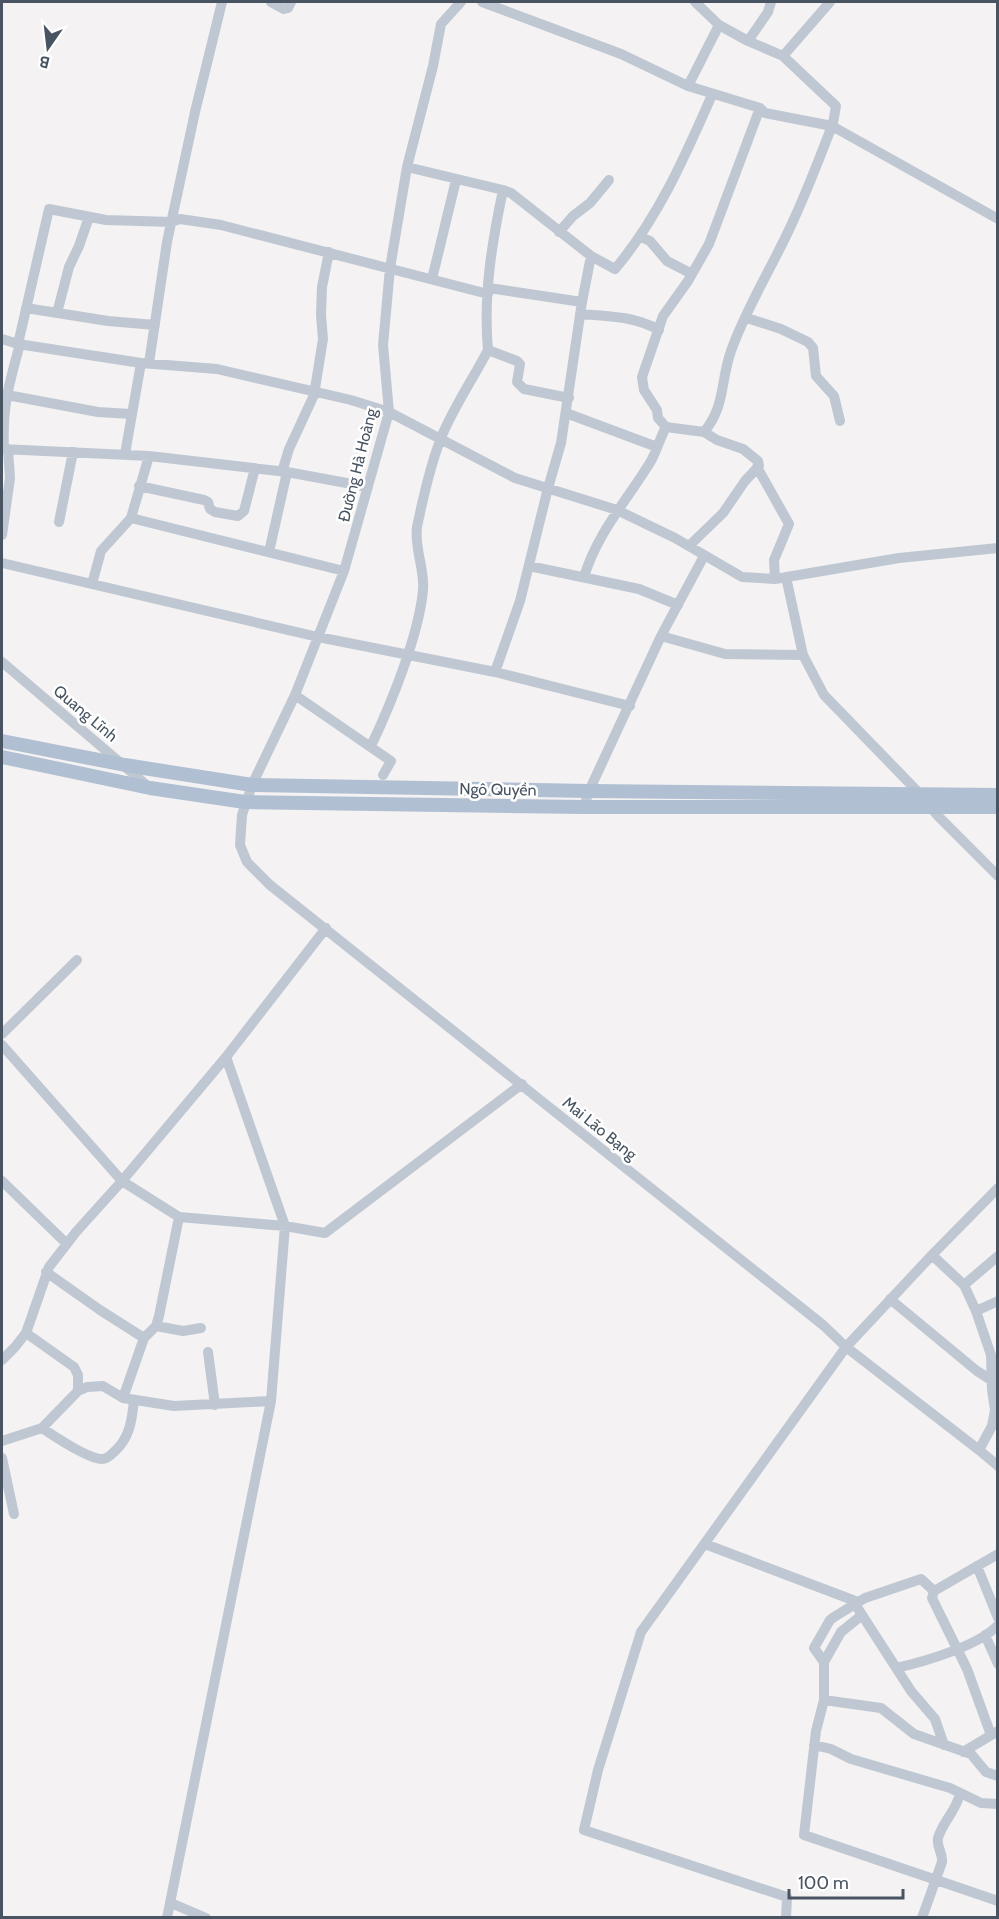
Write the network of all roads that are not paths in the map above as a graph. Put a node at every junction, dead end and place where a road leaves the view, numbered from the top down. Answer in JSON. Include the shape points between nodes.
{"nodes":[{"id":1,"x":222,"y":2,"type":"edge"},
{"id":2,"x":271,"y":2,"type":"edge"},
{"id":3,"x":291,"y":2,"type":"edge"},
{"id":4,"x":461,"y":2,"type":"edge"},
{"id":5,"x":482,"y":2,"type":"edge"},
{"id":6,"x":695,"y":2,"type":"edge"},
{"id":7,"x":771,"y":2,"type":"edge"},
{"id":8,"x":830,"y":2,"type":"edge"},
{"id":9,"x":718,"y":26,"type":"junction"},
{"id":10,"x":748,"y":41,"type":"junction"},
{"id":11,"x":783,"y":56,"type":"junction"},
{"id":12,"x":688,"y":86,"type":"junction"},
{"id":13,"x":712,"y":95,"type":"junction"},
{"id":14,"x":760,"y":108,"type":"junction"},
{"id":15,"x":832,"y":126,"type":"junction"},
{"id":16,"x":407,"y":167,"type":"junction"},
{"id":17,"x":456,"y":180,"type":"junction"},
{"id":18,"x":609,"y":180,"type":"dead end"},
{"id":19,"x":503,"y":190,"type":"junction"},
{"id":20,"x":89,"y":217,"type":"junction"},
{"id":21,"x":998,"y":219,"type":"edge"},
{"id":22,"x":171,"y":222,"type":"junction"},
{"id":23,"x":559,"y":232,"type":"junction"},
{"id":24,"x":641,"y":237,"type":"junction"},
{"id":25,"x":329,"y":252,"type":"junction"},
{"id":26,"x":591,"y":256,"type":"junction"},
{"id":27,"x":390,"y":268,"type":"junction"},
{"id":28,"x":692,"y":274,"type":"junction"},
{"id":29,"x":432,"y":279,"type":"junction"},
{"id":30,"x":488,"y":291,"type":"junction"},
{"id":31,"x":26,"y":308,"type":"junction"},
{"id":32,"x":581,"y":308,"type":"junction"},
{"id":33,"x":57,"y":313,"type":"junction"},
{"id":34,"x":747,"y":318,"type":"junction"},
{"id":35,"x":155,"y":325,"type":"junction"},
{"id":36,"x":659,"y":330,"type":"junction"},
{"id":37,"x":2,"y":339,"type":"edge"},
{"id":38,"x":19,"y":344,"type":"junction"},
{"id":39,"x":488,"y":350,"type":"junction"},
{"id":40,"x":145,"y":363,"type":"junction"},
{"id":41,"x":315,"y":391,"type":"junction"},
{"id":42,"x":7,"y":395,"type":"junction"},
{"id":43,"x":569,"y":398,"type":"junction"},
{"id":44,"x":389,"y":412,"type":"junction"},
{"id":45,"x":567,"y":412,"type":"junction"},
{"id":46,"x":131,"y":414,"type":"junction"},
{"id":47,"x":840,"y":422,"type":"dead end"},
{"id":48,"x":666,"y":427,"type":"junction"},
{"id":49,"x":704,"y":432,"type":"junction"},
{"id":50,"x":440,"y":440,"type":"junction"},
{"id":51,"x":657,"y":447,"type":"junction"},
{"id":52,"x":4,"y":449,"type":"edge"},
{"id":53,"x":73,"y":452,"type":"junction"},
{"id":54,"x":125,"y":454,"type":"junction"},
{"id":55,"x":149,"y":456,"type":"junction"},
{"id":56,"x":758,"y":467,"type":"junction"},
{"id":57,"x":255,"y":468,"type":"junction"},
{"id":58,"x":285,"y":472,"type":"junction"},
{"id":59,"x":139,"y":486,"type":"junction"},
{"id":60,"x":368,"y":487,"type":"junction"},
{"id":61,"x":548,"y":488,"type":"junction"},
{"id":62,"x":617,"y":510,"type":"junction"},
{"id":63,"x":131,"y":518,"type":"junction"},
{"id":64,"x":59,"y":522,"type":"dead end"},
{"id":65,"x":2,"y":535,"type":"edge"},
{"id":66,"x":689,"y":546,"type":"junction"},
{"id":67,"x":998,"y":548,"type":"edge"},
{"id":68,"x":268,"y":552,"type":"junction"},
{"id":69,"x":704,"y":556,"type":"junction"},
{"id":70,"x":2,"y":563,"type":"edge"},
{"id":71,"x":529,"y":566,"type":"junction"},
{"id":72,"x":344,"y":571,"type":"junction"},
{"id":73,"x":584,"y":577,"type":"junction"},
{"id":74,"x":781,"y":578,"type":"junction"},
{"id":75,"x":92,"y":584,"type":"junction"},
{"id":76,"x":678,"y":604,"type":"junction"},
{"id":77,"x":662,"y":636,"type":"junction"},
{"id":78,"x":318,"y":637,"type":"junction"},
{"id":79,"x":407,"y":655,"type":"junction"},
{"id":80,"x":803,"y":655,"type":"junction"},
{"id":81,"x":2,"y":662,"type":"edge"},
{"id":82,"x":495,"y":672,"type":"junction"},
{"id":83,"x":296,"y":695,"type":"junction"},
{"id":84,"x":630,"y":706,"type":"junction"},
{"id":85,"x":2,"y":741,"type":"edge"},
{"id":86,"x":371,"y":746,"type":"junction"},
{"id":87,"x":2,"y":757,"type":"edge"},
{"id":88,"x":125,"y":765,"type":"junction"},
{"id":89,"x":383,"y":775,"type":"dead end"},
{"id":90,"x":252,"y":785,"type":"junction"},
{"id":91,"x":150,"y":788,"type":"junction"},
{"id":92,"x":589,"y":791,"type":"junction"},
{"id":93,"x":920,"y":794,"type":"junction"},
{"id":94,"x":998,"y":795,"type":"edge"},
{"id":95,"x":245,"y":802,"type":"junction"},
{"id":96,"x":584,"y":807,"type":"junction"},
{"id":97,"x":998,"y":807,"type":"edge"},
{"id":98,"x":930,"y":808,"type":"junction"},
{"id":99,"x":998,"y":876,"type":"edge"},
{"id":100,"x":327,"y":928,"type":"junction"},
{"id":101,"x":77,"y":960,"type":"dead end"},
{"id":102,"x":2,"y":1034,"type":"edge"},
{"id":103,"x":2,"y":1045,"type":"edge"},
{"id":104,"x":226,"y":1057,"type":"junction"},
{"id":105,"x":522,"y":1084,"type":"junction"},
{"id":106,"x":2,"y":1181,"type":"edge"},
{"id":107,"x":122,"y":1181,"type":"junction"},
{"id":108,"x":998,"y":1188,"type":"edge"},
{"id":109,"x":179,"y":1217,"type":"junction"},
{"id":110,"x":285,"y":1226,"type":"junction"},
{"id":111,"x":67,"y":1244,"type":"junction"},
{"id":112,"x":932,"y":1255,"type":"junction"},
{"id":113,"x":998,"y":1256,"type":"edge"},
{"id":114,"x":46,"y":1272,"type":"junction"},
{"id":115,"x":964,"y":1285,"type":"junction"},
{"id":116,"x":890,"y":1299,"type":"junction"},
{"id":117,"x":998,"y":1301,"type":"edge"},
{"id":118,"x":976,"y":1311,"type":"junction"},
{"id":119,"x":156,"y":1326,"type":"junction"},
{"id":120,"x":201,"y":1328,"type":"dead end"},
{"id":121,"x":26,"y":1333,"type":"junction"},
{"id":122,"x":144,"y":1338,"type":"junction"},
{"id":123,"x":846,"y":1347,"type":"junction"},
{"id":124,"x":208,"y":1352,"type":"dead end"},
{"id":125,"x":2,"y":1360,"type":"edge"},
{"id":126,"x":992,"y":1380,"type":"junction"},
{"id":127,"x":78,"y":1390,"type":"junction"},
{"id":128,"x":128,"y":1399,"type":"junction"},
{"id":129,"x":271,"y":1401,"type":"junction"},
{"id":130,"x":215,"y":1405,"type":"junction"},
{"id":131,"x":42,"y":1428,"type":"junction"},
{"id":132,"x":2,"y":1441,"type":"edge"},
{"id":133,"x":980,"y":1450,"type":"junction"},
{"id":134,"x":2,"y":1458,"type":"edge"},
{"id":135,"x":998,"y":1466,"type":"edge"},
{"id":136,"x":14,"y":1514,"type":"dead end"},
{"id":137,"x":705,"y":1544,"type":"junction"},
{"id":138,"x":998,"y":1554,"type":"edge"},
{"id":139,"x":977,"y":1566,"type":"junction"},
{"id":140,"x":934,"y":1591,"type":"junction"},
{"id":141,"x":857,"y":1603,"type":"junction"},
{"id":142,"x":862,"y":1615,"type":"junction"},
{"id":143,"x":998,"y":1618,"type":"edge"},
{"id":144,"x":998,"y":1625,"type":"edge"},
{"id":145,"x":985,"y":1635,"type":"junction"},
{"id":146,"x":958,"y":1648,"type":"junction"},
{"id":147,"x":824,"y":1662,"type":"junction"},
{"id":148,"x":998,"y":1664,"type":"edge"},
{"id":149,"x":896,"y":1668,"type":"junction"},
{"id":150,"x":824,"y":1700,"type":"junction"},
{"id":151,"x":994,"y":1733,"type":"edge"},
{"id":152,"x":814,"y":1744,"type":"junction"},
{"id":153,"x":944,"y":1746,"type":"junction"},
{"id":154,"x":963,"y":1752,"type":"junction"},
{"id":155,"x":998,"y":1776,"type":"edge"},
{"id":156,"x":960,"y":1792,"type":"junction"},
{"id":157,"x":998,"y":1804,"type":"edge"},
{"id":158,"x":936,"y":1880,"type":"junction"},
{"id":159,"x":998,"y":1901,"type":"edge"},
{"id":160,"x":171,"y":1903,"type":"junction"},
{"id":161,"x":167,"y":1917,"type":"edge"},
{"id":162,"x":206,"y":1917,"type":"edge"},
{"id":163,"x":786,"y":1917,"type":"edge"},
{"id":164,"x":922,"y":1917,"type":"edge"}],
"edges":[{"from":1,"to":22,"type":"street"},
{"from":2,"to":3,"type":"street","via":[[284,9]]},
{"from":4,"to":16,"type":"street","name":"Đường Hà Hoàng","via":[[441,24]]},
{"from":5,"to":12,"type":"street","via":[[621,54]]},
{"from":6,"to":9,"type":"street"},
{"from":7,"to":10,"type":"street"},
{"from":8,"to":11,"type":"street"},
{"from":9,"to":10,"type":"street"},
{"from":9,"to":12,"type":"street"},
{"from":10,"to":11,"type":"street"},
{"from":11,"to":15,"type":"street","via":[[836,106]]},
{"from":12,"to":13,"type":"street"},
{"from":13,"to":14,"type":"street"},
{"from":13,"to":24,"type":"street","via":[[676,176]]},
{"from":14,"to":15,"type":"street","via":[[765,113]]},
{"from":14,"to":28,"type":"street","via":[[709,244]]},
{"from":15,"to":21,"type":"street"},
{"from":15,"to":34,"type":"street","via":[[789,231]]},
{"from":16,"to":17,"type":"street"},
{"from":16,"to":27,"type":"street","name":"Đường Hà Hoàng"},
{"from":17,"to":19,"type":"street"},
{"from":17,"to":29,"type":"street"},
{"from":18,"to":23,"type":"street"},
{"from":19,"to":23,"type":"street"},
{"from":19,"to":30,"type":"street","via":[[492,243]]},
{"from":20,"to":22,"type":"street"},
{"from":20,"to":31,"type":"street","via":[[50,208]]},
{"from":20,"to":33,"type":"street","via":[[69,267]]},
{"from":22,"to":25,"type":"street","via":[[180,219],[221,225]]},
{"from":22,"to":35,"type":"street"},
{"from":23,"to":26,"type":"street"},
{"from":24,"to":26,"type":"street","via":[[615,269]]},
{"from":24,"to":28,"type":"street","via":[[667,261]]},
{"from":25,"to":27,"type":"street"},
{"from":25,"to":41,"type":"street","via":[[322,287],[323,339]]},
{"from":26,"to":32,"type":"street"},
{"from":27,"to":29,"type":"street"},
{"from":27,"to":44,"type":"street","name":"Đường Hà Hoàng","via":[[383,345]]},
{"from":28,"to":36,"type":"street","via":[[663,316]]},
{"from":29,"to":30,"type":"street"},
{"from":30,"to":32,"type":"street"},
{"from":30,"to":39,"type":"street"},
{"from":31,"to":33,"type":"street"},
{"from":31,"to":38,"type":"street"},
{"from":32,"to":36,"type":"street","via":[[642,322]]},
{"from":32,"to":43,"type":"street"},
{"from":33,"to":35,"type":"street"},
{"from":34,"to":47,"type":"street","via":[[808,342],[813,348],[816,376],[834,396]]},
{"from":34,"to":49,"type":"street","via":[[731,350],[718,411]]},
{"from":35,"to":40,"type":"street"},
{"from":36,"to":48,"type":"street","via":[[642,377],[648,399]]},
{"from":37,"to":38,"type":"street"},
{"from":38,"to":40,"type":"street"},
{"from":38,"to":42,"type":"street"},
{"from":39,"to":43,"type":"street","via":[[520,364],[517,382],[524,388]]},
{"from":39,"to":50,"type":"street"},
{"from":40,"to":41,"type":"street","via":[[217,369]]},
{"from":40,"to":46,"type":"street"},
{"from":41,"to":44,"type":"street"},
{"from":41,"to":58,"type":"street","via":[[289,449]]},
{"from":42,"to":46,"type":"street"},
{"from":42,"to":52,"type":"street"},
{"from":43,"to":45,"type":"street"},
{"from":44,"to":50,"type":"street"},
{"from":44,"to":60,"type":"street","name":"Đường Hà Hoàng"},
{"from":45,"to":51,"type":"street"},
{"from":45,"to":61,"type":"street"},
{"from":46,"to":54,"type":"street"},
{"from":48,"to":49,"type":"street"},
{"from":48,"to":51,"type":"street"},
{"from":49,"to":56,"type":"street","via":[[743,449],[758,461]]},
{"from":50,"to":61,"type":"street","via":[[515,478]]},
{"from":50,"to":79,"type":"street","via":[[417,530],[423,586]]},
{"from":51,"to":62,"type":"street"},
{"from":52,"to":53,"type":"street"},
{"from":52,"to":65,"type":"street","via":[[9,482]]},
{"from":53,"to":54,"type":"street"},
{"from":53,"to":64,"type":"street"},
{"from":54,"to":55,"type":"street"},
{"from":55,"to":57,"type":"street"},
{"from":55,"to":59,"type":"street"},
{"from":56,"to":66,"type":"street","via":[[723,513]]},
{"from":56,"to":74,"type":"street","via":[[789,524],[773,566]]},
{"from":57,"to":58,"type":"street"},
{"from":57,"to":59,"type":"street","via":[[244,511],[238,516],[215,512],[204,500]]},
{"from":58,"to":60,"type":"street"},
{"from":58,"to":68,"type":"street"},
{"from":59,"to":63,"type":"street"},
{"from":60,"to":72,"type":"street","name":"Đường Hà Hoàng"},
{"from":61,"to":62,"type":"street"},
{"from":61,"to":71,"type":"street"},
{"from":62,"to":66,"type":"street"},
{"from":62,"to":73,"type":"street"},
{"from":63,"to":68,"type":"street"},
{"from":63,"to":75,"type":"street","via":[[101,551]]},
{"from":66,"to":69,"type":"street"},
{"from":67,"to":74,"type":"street","via":[[899,558]]},
{"from":68,"to":72,"type":"street"},
{"from":69,"to":74,"type":"street","via":[[742,577]]},
{"from":69,"to":76,"type":"street"},
{"from":70,"to":75,"type":"street"},
{"from":71,"to":73,"type":"street"},
{"from":71,"to":82,"type":"street"},
{"from":72,"to":78,"type":"street","name":"Đường Hà Hoàng"},
{"from":73,"to":76,"type":"street","via":[[650,592]]},
{"from":74,"to":80,"type":"street"},
{"from":75,"to":78,"type":"street"},
{"from":76,"to":77,"type":"street"},
{"from":77,"to":80,"type":"street","via":[[724,654]]},
{"from":77,"to":84,"type":"street"},
{"from":78,"to":79,"type":"street"},
{"from":78,"to":83,"type":"street","name":"Đường Hà Hoàng"},
{"from":79,"to":82,"type":"street"},
{"from":79,"to":86,"type":"street"},
{"from":80,"to":93,"type":"street","via":[[824,695]]},
{"from":81,"to":88,"type":"street","name":"Quang Lĩnh"},
{"from":82,"to":84,"type":"street"},
{"from":83,"to":86,"type":"street"},
{"from":83,"to":90,"type":"street","name":"Đường Hà Hoàng"},
{"from":84,"to":92,"type":"street"},
{"from":85,"to":88,"type":"main road","name":"Ngô Quyền"},
{"from":86,"to":89,"type":"street","via":[[392,761]]},
{"from":87,"to":91,"type":"main road","name":"Ngô Quyền"},
{"from":88,"to":90,"type":"main road","name":"Ngô Quyền"},
{"from":88,"to":91,"type":"street","name":"Quang Lĩnh"},
{"from":90,"to":92,"type":"main road","name":"Ngô Quyền"},
{"from":90,"to":95,"type":"street","name":"Mai Lão Bạng"},
{"from":91,"to":95,"type":"main road","name":"Ngô Quyền"},
{"from":92,"to":93,"type":"main road","name":"Ngô Quyền"},
{"from":92,"to":96,"type":"street"},
{"from":93,"to":94,"type":"main road","name":"Ngô Quyền"},
{"from":93,"to":98,"type":"street"},
{"from":95,"to":96,"type":"main road","name":"Ngô Quyền"},
{"from":95,"to":100,"type":"street","name":"Mai Lão Bạng","via":[[240,845],[247,862],[270,885]]},
{"from":96,"to":98,"type":"main road","name":"Ngô Quyền"},
{"from":97,"to":98,"type":"main road","name":"Ngô Quyền"},
{"from":98,"to":99,"type":"street"},
{"from":100,"to":104,"type":"street"},
{"from":100,"to":105,"type":"street","name":"Mai Lão Bạng"},
{"from":101,"to":102,"type":"street"},
{"from":103,"to":107,"type":"street"},
{"from":104,"to":107,"type":"street"},
{"from":104,"to":110,"type":"street"},
{"from":105,"to":110,"type":"street","via":[[325,1233]]},
{"from":105,"to":123,"type":"street","name":"Mai Lão Bạng"},
{"from":106,"to":111,"type":"street"},
{"from":107,"to":109,"type":"street"},
{"from":107,"to":111,"type":"street"},
{"from":108,"to":112,"type":"street"},
{"from":109,"to":110,"type":"street"},
{"from":109,"to":119,"type":"street"},
{"from":110,"to":129,"type":"street"},
{"from":111,"to":114,"type":"street"},
{"from":112,"to":115,"type":"street"},
{"from":112,"to":116,"type":"street"},
{"from":113,"to":115,"type":"street"},
{"from":114,"to":121,"type":"street"},
{"from":114,"to":122,"type":"street"},
{"from":115,"to":118,"type":"street"},
{"from":116,"to":123,"type":"street"},
{"from":116,"to":126,"type":"street"},
{"from":117,"to":118,"type":"street"},
{"from":118,"to":126,"type":"street","via":[[991,1355]]},
{"from":119,"to":120,"type":"street","via":[[183,1331]]},
{"from":119,"to":122,"type":"street"},
{"from":121,"to":125,"type":"street"},
{"from":121,"to":127,"type":"street","via":[[74,1367]]},
{"from":122,"to":128,"type":"street"},
{"from":123,"to":133,"type":"street","name":"Mai Lão Bạng"},
{"from":123,"to":137,"type":"street"},
{"from":124,"to":130,"type":"street"},
{"from":126,"to":133,"type":"street","via":[[994,1422]]},
{"from":127,"to":128,"type":"street","via":[[103,1386]]},
{"from":127,"to":131,"type":"street"},
{"from":128,"to":130,"type":"street","via":[[174,1406]]},
{"from":128,"to":131,"type":"street","via":[[131,1423],[126,1439],[105,1458],[70,1446]]},
{"from":129,"to":130,"type":"street"},
{"from":129,"to":160,"type":"street"},
{"from":131,"to":132,"type":"street"},
{"from":133,"to":135,"type":"street","name":"Mai Lão Bạng"},
{"from":134,"to":136,"type":"street"},
{"from":137,"to":141,"type":"street"},
{"from":137,"to":163,"type":"street","via":[[641,1632],[598,1770],[584,1830],[787,1897]]},
{"from":138,"to":139,"type":"street"},
{"from":139,"to":140,"type":"street"},
{"from":139,"to":143,"type":"street"},
{"from":140,"to":141,"type":"street","via":[[921,1579]]},
{"from":140,"to":146,"type":"street","via":[[934,1604]]},
{"from":141,"to":142,"type":"street"},
{"from":141,"to":147,"type":"street","via":[[830,1620],[816,1642],[814,1648]]},
{"from":142,"to":147,"type":"street","via":[[841,1632]]},
{"from":142,"to":149,"type":"street"},
{"from":144,"to":145,"type":"street"},
{"from":145,"to":146,"type":"street"},
{"from":145,"to":148,"type":"street"},
{"from":146,"to":149,"type":"street"},
{"from":146,"to":151,"type":"street"},
{"from":147,"to":150,"type":"street"},
{"from":149,"to":153,"type":"street","via":[[935,1719]]},
{"from":150,"to":152,"type":"street"},
{"from":150,"to":153,"type":"street","via":[[881,1707],[914,1734]]},
{"from":151,"to":154,"type":"street"},
{"from":152,"to":156,"type":"street"},
{"from":152,"to":158,"type":"street","via":[[804,1835]]},
{"from":153,"to":154,"type":"street"},
{"from":154,"to":155,"type":"street","via":[[986,1772]]},
{"from":156,"to":157,"type":"street","via":[[981,1803]]},
{"from":156,"to":158,"type":"street","via":[[938,1841],[943,1856]]},
{"from":158,"to":159,"type":"street"},
{"from":158,"to":164,"type":"street"},
{"from":160,"to":161,"type":"street"},
{"from":160,"to":162,"type":"street"}]}
